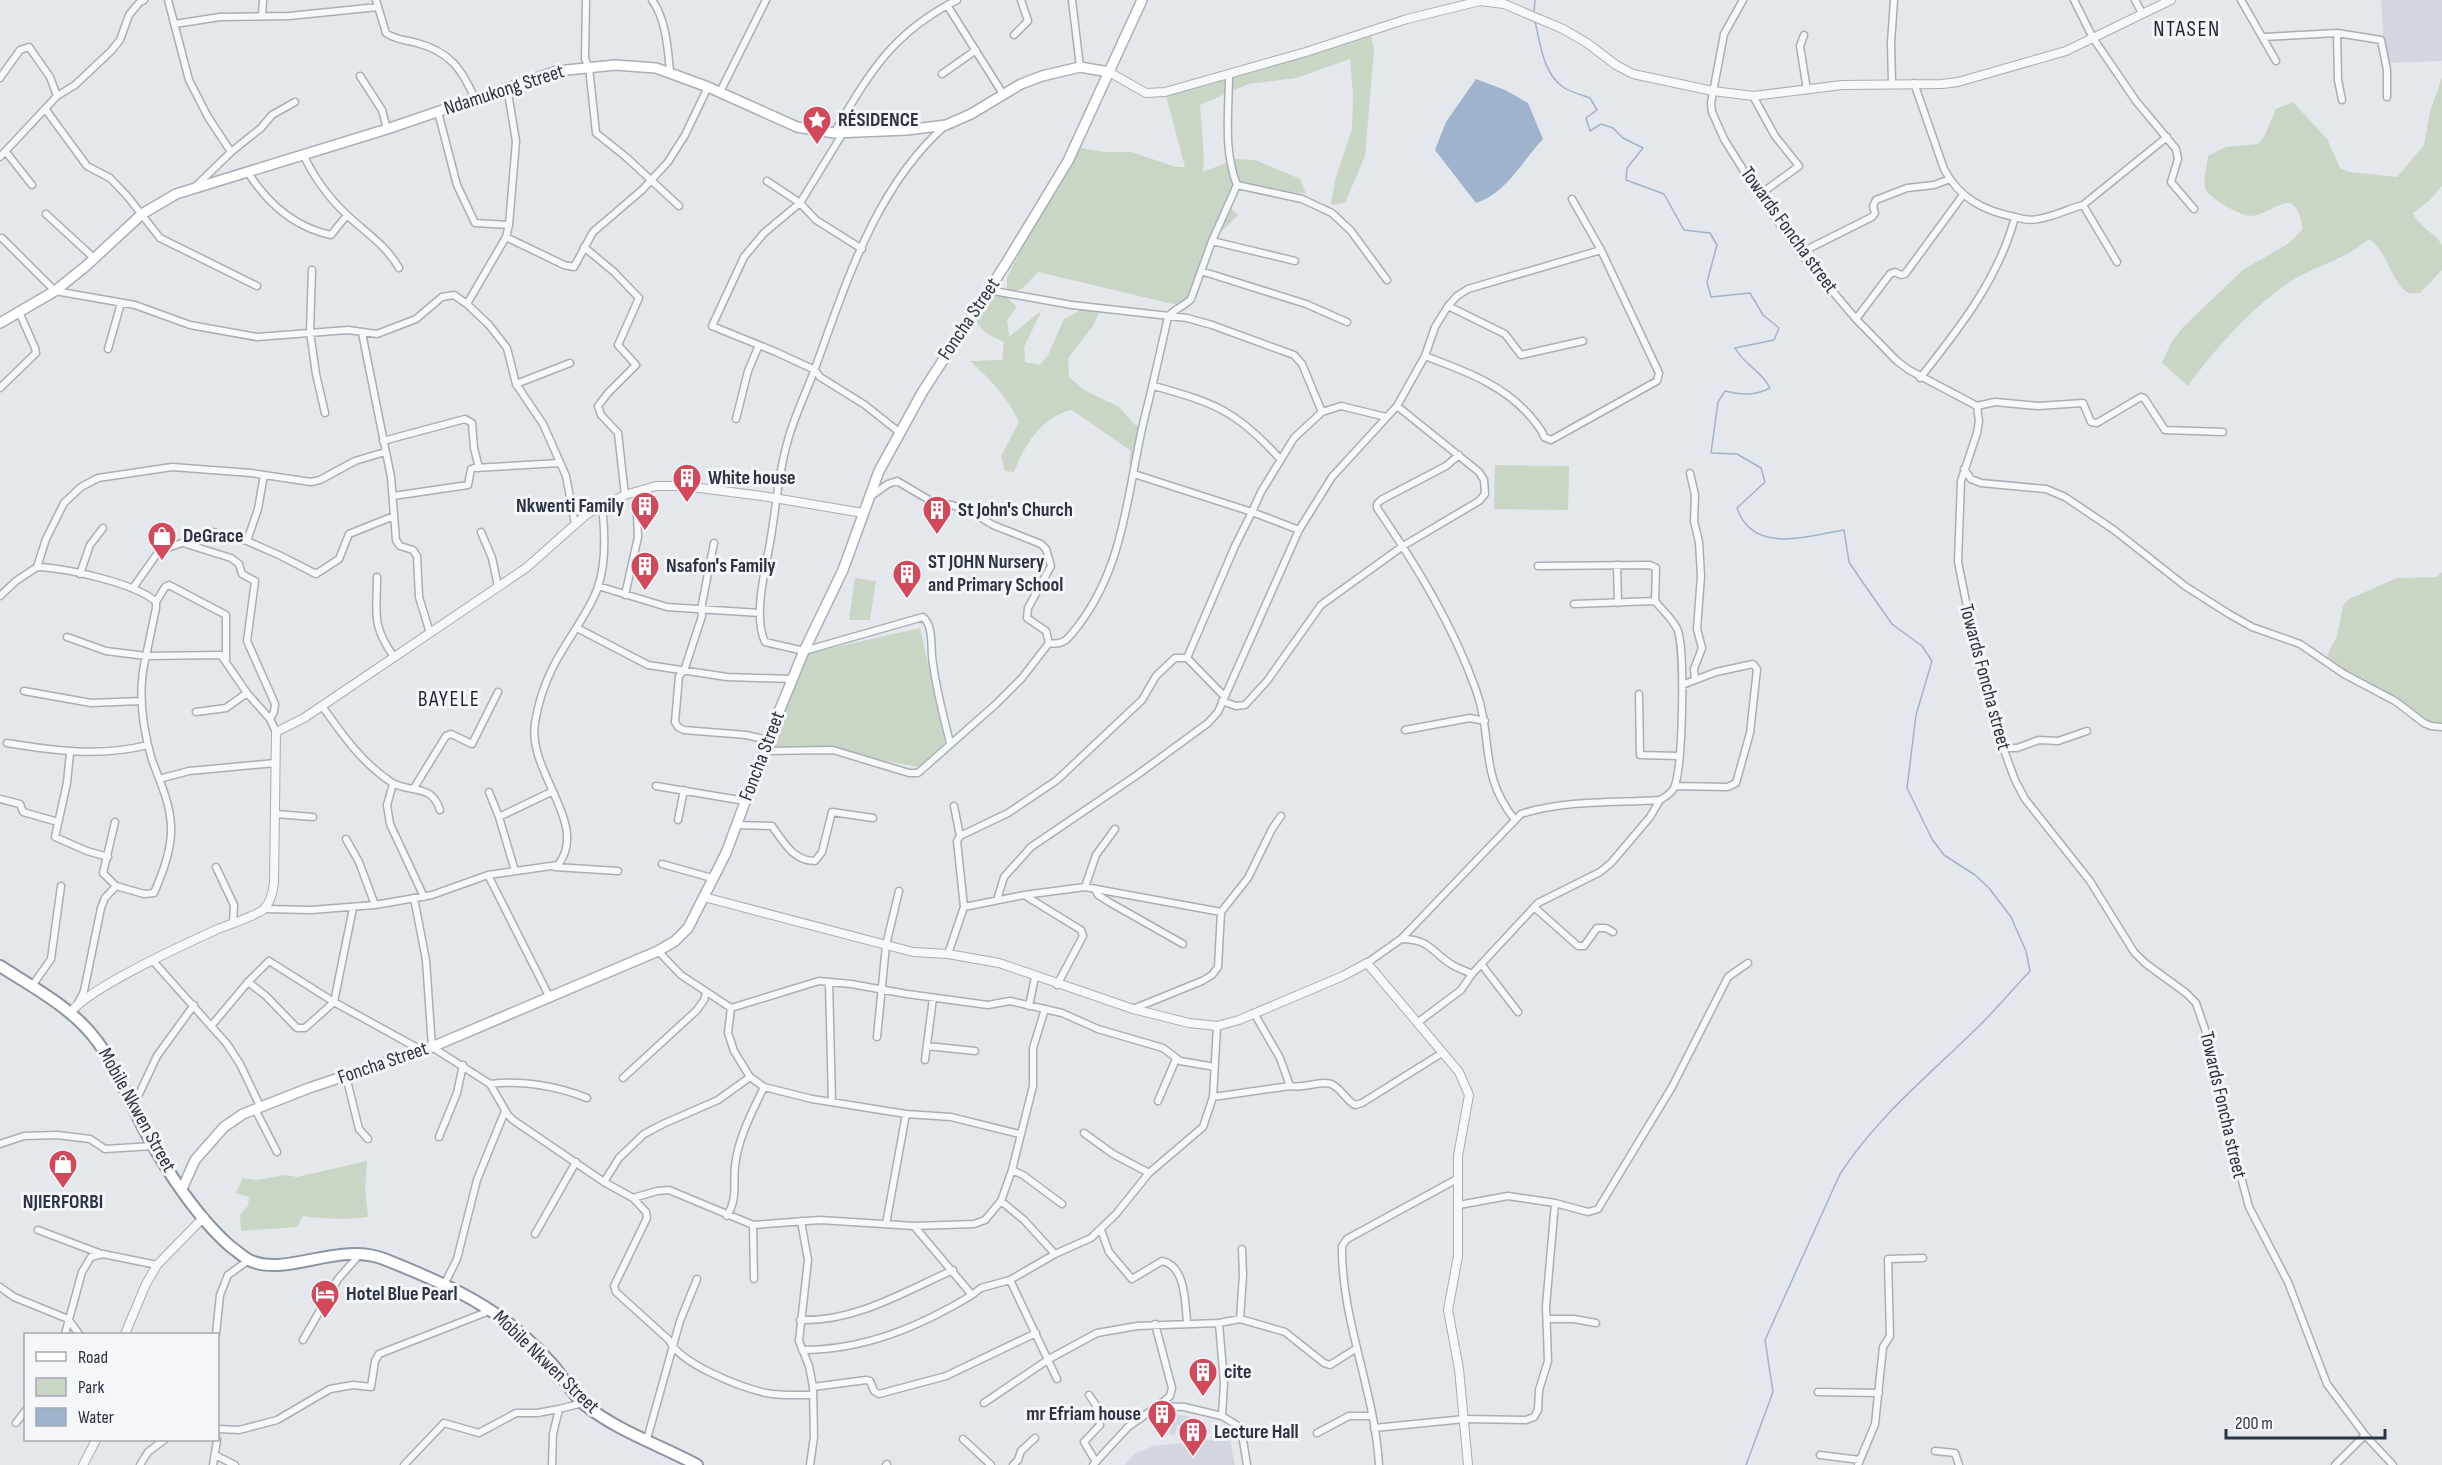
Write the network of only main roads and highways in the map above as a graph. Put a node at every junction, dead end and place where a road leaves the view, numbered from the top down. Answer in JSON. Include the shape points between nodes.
{"nodes":[{"id":1,"x":1142,"y":0,"type":"edge"},
{"id":2,"x":1109,"y":72,"type":"junction"},
{"id":3,"x":0,"y":323,"type":"edge"},
{"id":4,"x":0,"y":966,"type":"edge"},
{"id":5,"x":182,"y":1189,"type":"junction"},
{"id":6,"x":677,"y":1460,"type":"edge"},
{"id":7,"x":697,"y":1465,"type":"edge"}],
"edges":[{"from":1,"to":2,"type":"main road","name":"Foncha Street"},
{"from":2,"to":3,"type":"main road","name":"Ndamukong Street","via":[[1080,67],[1042,76],[946,125],[838,133],[797,127],[670,72],[631,64],[557,71],[176,194],[142,214],[55,291]]},
{"from":2,"to":5,"type":"main road","name":"Foncha Street","via":[[1068,161],[940,362],[879,471],[843,570],[792,679],[726,853],[681,935],[658,951],[432,1047],[257,1107],[233,1119],[195,1160]]},
{"from":4,"to":5,"type":"highway","name":"Mobile Nkwen Street","via":[[74,1008],[116,1070],[153,1146]]},
{"from":5,"to":6,"type":"highway","name":"Mobile Nkwen Street","via":[[230,1245],[249,1260],[274,1265],[361,1253],[382,1258],[493,1310],[552,1364],[583,1403]]},
{"from":6,"to":7,"type":"highway","name":"Mobile Nkwen Street"}]}
